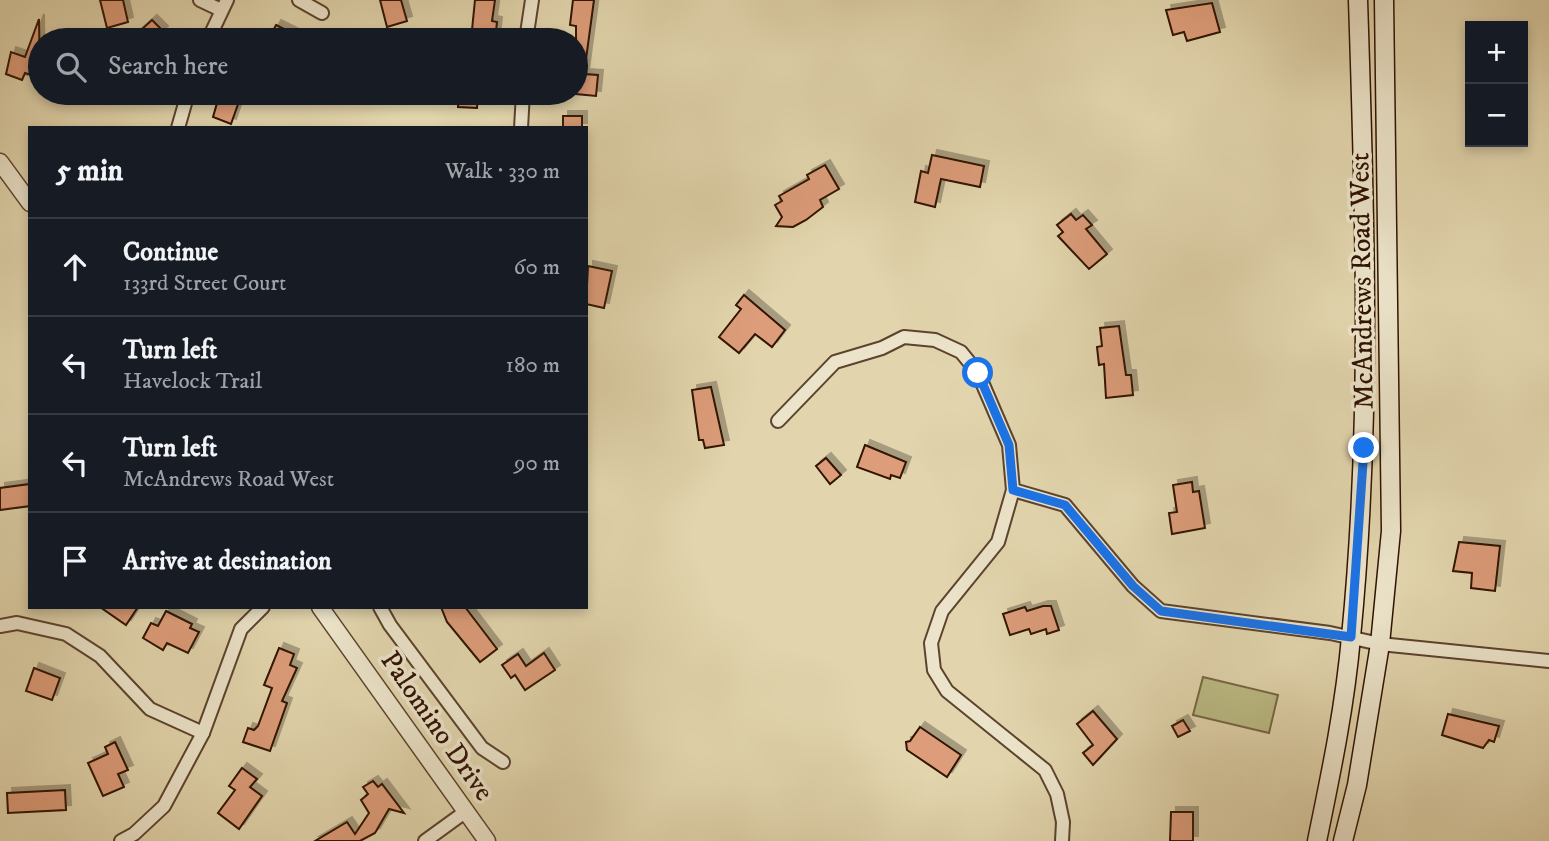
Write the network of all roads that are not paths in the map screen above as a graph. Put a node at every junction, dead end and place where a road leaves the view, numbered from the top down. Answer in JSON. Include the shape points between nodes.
{"nodes":[{"id":1,"x":200,"y":0,"type":"edge"},
{"id":2,"x":299,"y":0,"type":"edge"},
{"id":3,"x":532,"y":0,"type":"edge"},
{"id":4,"x":1358,"y":0,"type":"edge"},
{"id":5,"x":1384,"y":0,"type":"edge"},
{"id":6,"x":224,"y":5,"type":"edge"},
{"id":7,"x":322,"y":13,"type":"dead end"},
{"id":8,"x":213,"y":28,"type":"edge"},
{"id":9,"x":528,"y":28,"type":"edge"},
{"id":10,"x":185,"y":105,"type":"edge"},
{"id":11,"x":522,"y":105,"type":"edge"},
{"id":12,"x":179,"y":126,"type":"edge"},
{"id":13,"x":521,"y":126,"type":"edge"},
{"id":14,"x":0,"y":162,"type":"edge"},
{"id":15,"x":28,"y":200,"type":"edge"},
{"id":16,"x":778,"y":421,"type":"dead end"},
{"id":17,"x":1013,"y":490,"type":"junction"},
{"id":18,"x":261,"y":609,"type":"edge"},
{"id":19,"x":321,"y":609,"type":"edge"},
{"id":20,"x":381,"y":609,"type":"edge"},
{"id":21,"x":0,"y":626,"type":"edge"},
{"id":22,"x":1351,"y":637,"type":"junction"},
{"id":23,"x":1380,"y":644,"type":"junction"},
{"id":24,"x":1549,"y":661,"type":"edge"},
{"id":25,"x":203,"y":733,"type":"junction"},
{"id":26,"x":503,"y":762,"type":"dead end"},
{"id":27,"x":465,"y":812,"type":"junction"},
{"id":28,"x":121,"y":841,"type":"edge"},
{"id":29,"x":425,"y":841,"type":"edge"},
{"id":30,"x":487,"y":841,"type":"edge"},
{"id":31,"x":1062,"y":841,"type":"edge"},
{"id":32,"x":1317,"y":841,"type":"edge"},
{"id":33,"x":1343,"y":841,"type":"edge"}],
"edges":[{"from":1,"to":6,"type":"street"},
{"from":2,"to":7,"type":"street"},
{"from":3,"to":9,"type":"street"},
{"from":4,"to":22,"type":"main road","name":"McAndrews Road West","via":[[1365,206],[1364,448]]},
{"from":5,"to":23,"type":"main road","name":"McAndrews Road West","via":[[1391,531]]},
{"from":6,"to":8,"type":"street"},
{"from":10,"to":12,"type":"street"},
{"from":11,"to":13,"type":"street"},
{"from":14,"to":15,"type":"street"},
{"from":16,"to":17,"type":"street","via":[[835,362],[904,337],[935,340],[961,352],[978,373],[1009,445]]},
{"from":17,"to":22,"type":"street","via":[[1065,505],[1133,586],[1161,611]]},
{"from":17,"to":31,"type":"street","via":[[998,542],[942,611],[931,643],[934,670],[947,691],[1045,770],[1057,794]]},
{"from":18,"to":25,"type":"street","via":[[242,629]]},
{"from":19,"to":27,"type":"street","name":"Palomino Drive"},
{"from":20,"to":26,"type":"street","via":[[482,748]]},
{"from":21,"to":25,"type":"street","via":[[17,623],[66,634],[100,656],[150,709]]},
{"from":22,"to":23,"type":"street"},
{"from":22,"to":32,"type":"main road","name":"McAndrews Road West"},
{"from":23,"to":24,"type":"street"},
{"from":23,"to":33,"type":"main road","name":"McAndrews Road West"},
{"from":25,"to":28,"type":"street","via":[[164,806]]},
{"from":27,"to":29,"type":"street"},
{"from":27,"to":30,"type":"street","name":"Palomino Drive"}]}
